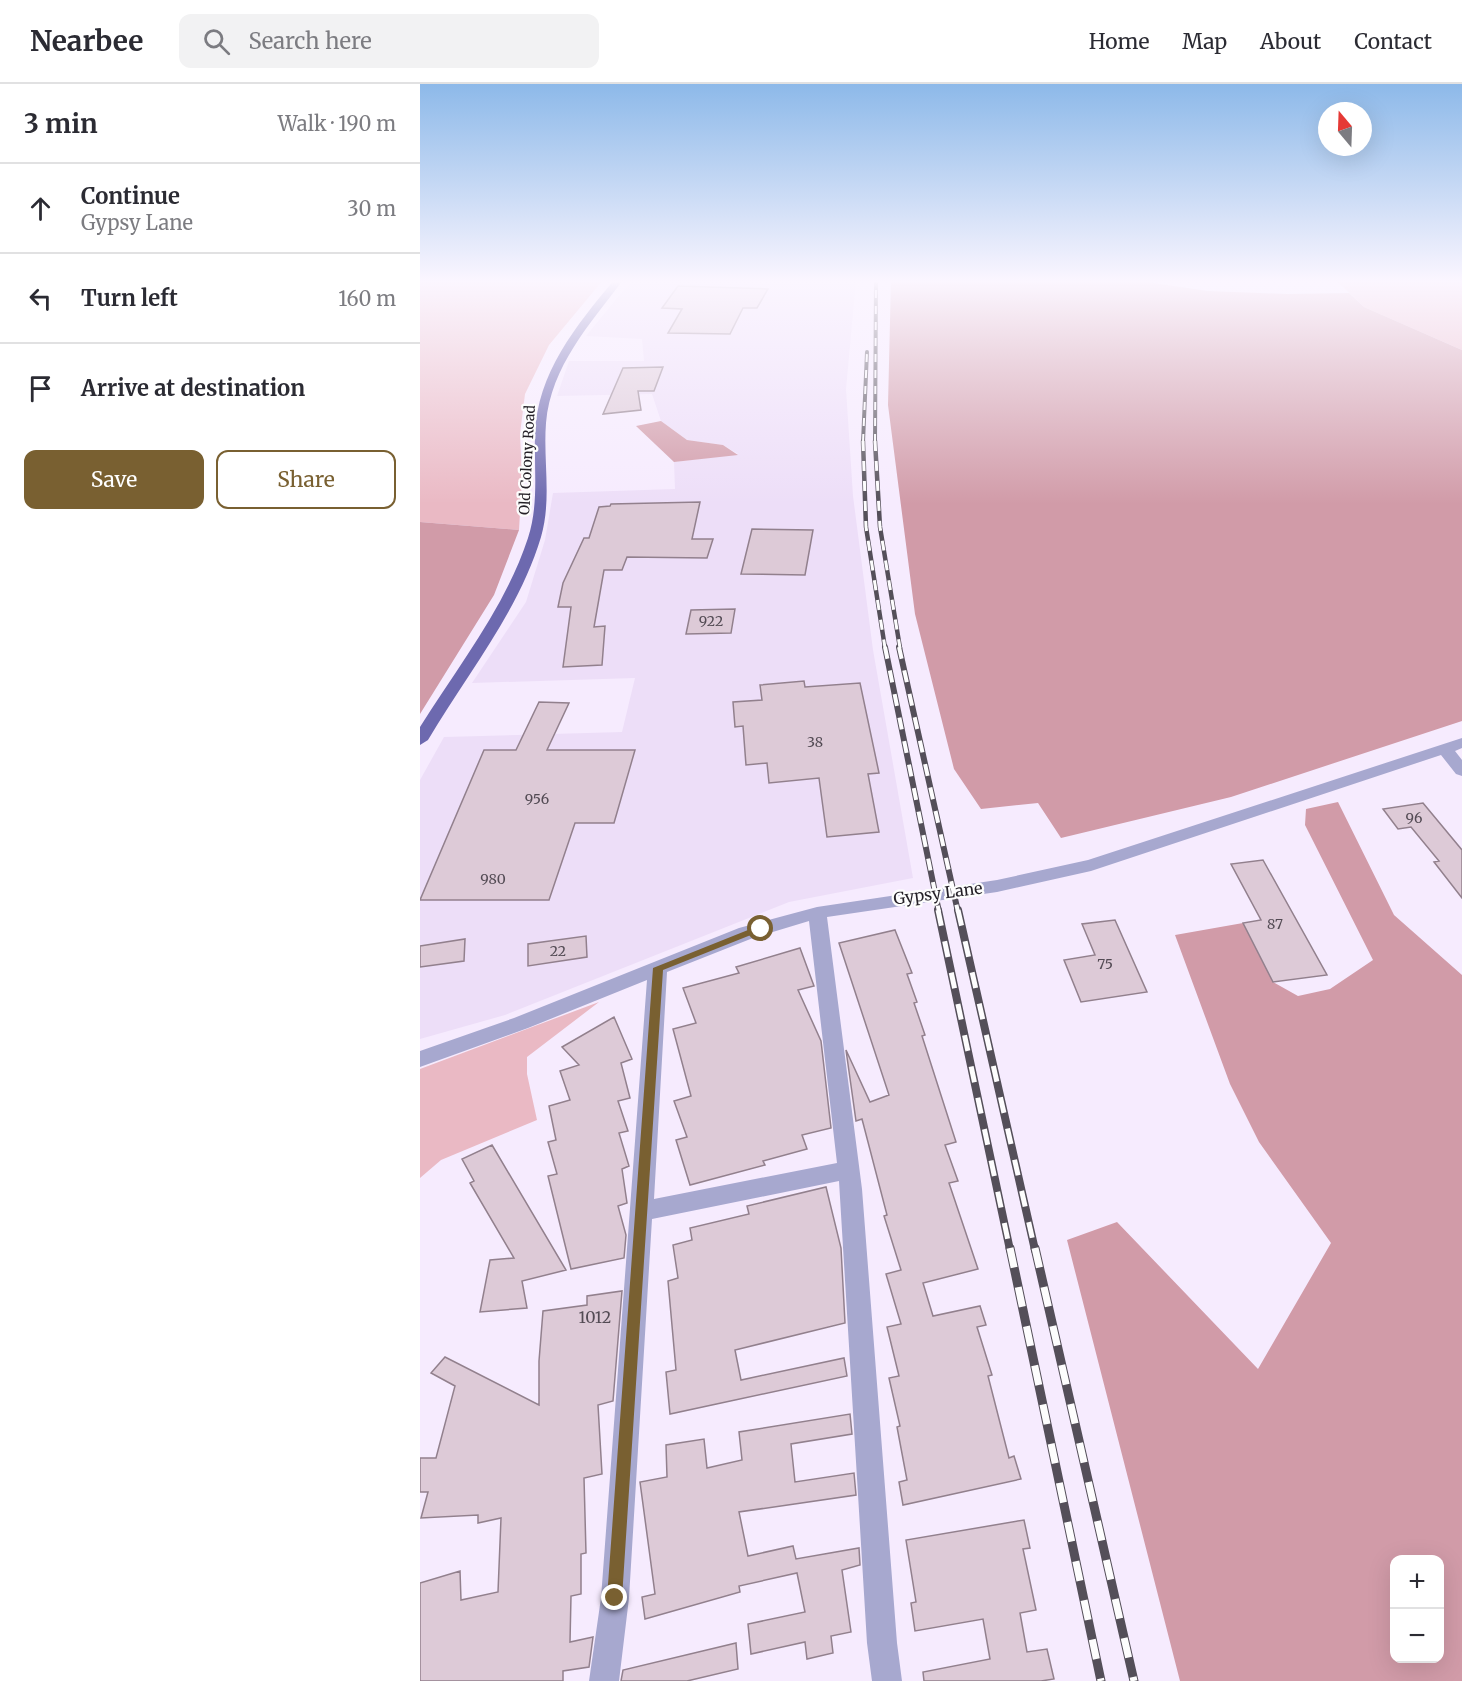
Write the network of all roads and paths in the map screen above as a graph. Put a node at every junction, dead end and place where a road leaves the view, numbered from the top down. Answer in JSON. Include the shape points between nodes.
{"nodes":[{"id":1,"x":566,"y":355,"type":"edge"},
{"id":2,"x":420,"y":740,"type":"edge"},
{"id":3,"x":1462,"y":743,"type":"edge"},
{"id":4,"x":1445,"y":749,"type":"junction"},
{"id":5,"x":1462,"y":771,"type":"edge"},
{"id":6,"x":817,"y":913,"type":"junction"},
{"id":7,"x":658,"y":968,"type":"junction"},
{"id":8,"x":420,"y":1059,"type":"edge"},
{"id":9,"x":849,"y":1170,"type":"junction"},
{"id":10,"x":642,"y":1211,"type":"junction"},
{"id":11,"x":604,"y":1681,"type":"edge"},
{"id":12,"x":887,"y":1681,"type":"edge"}],
"edges":[{"from":1,"to":2,"type":"main road","name":"Old Colony Road","via":[[545,400],[541,422],[541,510],[527,561],[488,633]]},
{"from":3,"to":4,"type":"street","name":"Gypsy Lane"},
{"from":4,"to":5,"type":"street"},
{"from":4,"to":6,"type":"street","name":"Gypsy Lane","via":[[1092,865],[998,886],[909,896]]},
{"from":6,"to":7,"type":"street","name":"Gypsy Lane","via":[[746,933]]},
{"from":6,"to":9,"type":"street"},
{"from":7,"to":8,"type":"street","name":"Gypsy Lane"},
{"from":7,"to":10,"type":"street"},
{"from":9,"to":10,"type":"street"},
{"from":9,"to":12,"type":"street"},
{"from":10,"to":11,"type":"street","via":[[615,1598]]}]}
